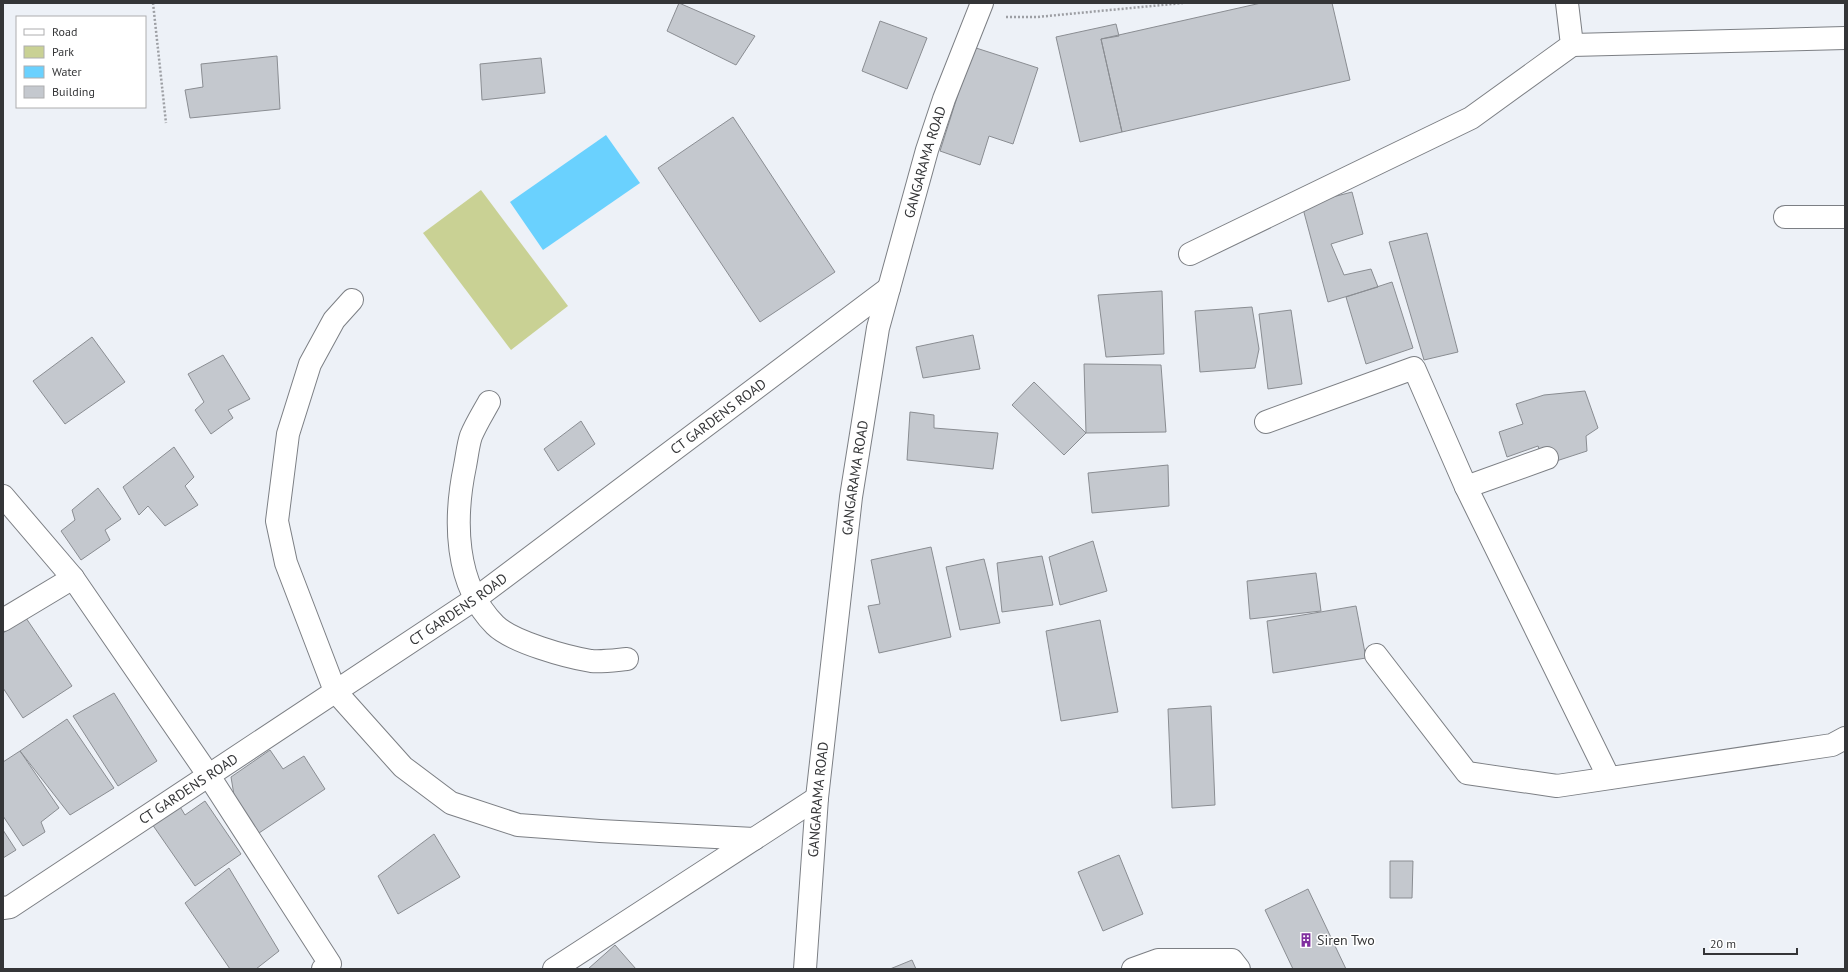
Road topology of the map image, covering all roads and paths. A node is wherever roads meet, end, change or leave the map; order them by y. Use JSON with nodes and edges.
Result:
{"nodes":[{"id":1,"x":152,"y":3,"type":"edge"},
{"id":2,"x":1183,"y":3,"type":"edge"},
{"id":3,"x":1568,"y":3,"type":"edge"},
{"id":4,"x":979,"y":10,"type":"edge"},
{"id":5,"x":1845,"y":38,"type":"edge"},
{"id":6,"x":1572,"y":45,"type":"junction"},
{"id":7,"x":166,"y":123,"type":"dead end"},
{"id":8,"x":1845,"y":217,"type":"edge"},
{"id":9,"x":1785,"y":218,"type":"dead end"},
{"id":10,"x":1190,"y":254,"type":"dead end"},
{"id":11,"x":889,"y":288,"type":"junction"},
{"id":12,"x":352,"y":300,"type":"dead end"},
{"id":13,"x":490,"y":402,"type":"dead end"},
{"id":14,"x":1266,"y":422,"type":"dead end"},
{"id":15,"x":1547,"y":458,"type":"dead end"},
{"id":16,"x":1466,"y":487,"type":"junction"},
{"id":17,"x":3,"y":496,"type":"edge"},
{"id":18,"x":73,"y":578,"type":"junction"},
{"id":19,"x":474,"y":599,"type":"junction"},
{"id":20,"x":3,"y":620,"type":"edge"},
{"id":21,"x":1376,"y":655,"type":"dead end"},
{"id":22,"x":627,"y":659,"type":"dead end"},
{"id":23,"x":335,"y":691,"type":"junction"},
{"id":24,"x":1845,"y":738,"type":"edge"},
{"id":25,"x":209,"y":776,"type":"junction"},
{"id":26,"x":1609,"y":778,"type":"junction"},
{"id":27,"x":817,"y":798,"type":"junction"},
{"id":28,"x":754,"y":839,"type":"junction"},
{"id":29,"x":6,"y":913,"type":"edge"},
{"id":30,"x":323,"y":969,"type":"edge"},
{"id":31,"x":554,"y":969,"type":"edge"},
{"id":32,"x":805,"y":969,"type":"edge"},
{"id":33,"x":1132,"y":969,"type":"edge"},
{"id":34,"x":1239,"y":969,"type":"edge"}],
"edges":[{"from":1,"to":7,"type":"path"},
{"from":2,"to":4,"type":"path"},
{"from":3,"to":6,"type":"street"},
{"from":4,"to":11,"type":"street","name":"GANGARAMA ROAD"},
{"from":5,"to":6,"type":"street"},
{"from":6,"to":10,"type":"street"},
{"from":8,"to":9,"type":"street"},
{"from":11,"to":19,"type":"street","name":"CT GARDENS ROAD"},
{"from":11,"to":27,"type":"street","name":"GANGARAMA ROAD"},
{"from":12,"to":23,"type":"street"},
{"from":13,"to":19,"type":"street"},
{"from":14,"to":16,"type":"street"},
{"from":15,"to":16,"type":"street"},
{"from":16,"to":26,"type":"street"},
{"from":17,"to":18,"type":"street"},
{"from":18,"to":20,"type":"street"},
{"from":18,"to":25,"type":"street"},
{"from":19,"to":22,"type":"street"},
{"from":19,"to":23,"type":"street","name":"CT GARDENS ROAD"},
{"from":21,"to":26,"type":"street"},
{"from":23,"to":25,"type":"street","name":"CT GARDENS ROAD"},
{"from":23,"to":28,"type":"street"},
{"from":24,"to":26,"type":"street"},
{"from":25,"to":29,"type":"street","name":"CT GARDENS ROAD"},
{"from":25,"to":30,"type":"street"},
{"from":27,"to":28,"type":"street"},
{"from":27,"to":32,"type":"street","name":"GANGARAMA ROAD"},
{"from":28,"to":31,"type":"street"},
{"from":33,"to":34,"type":"street"}]}
